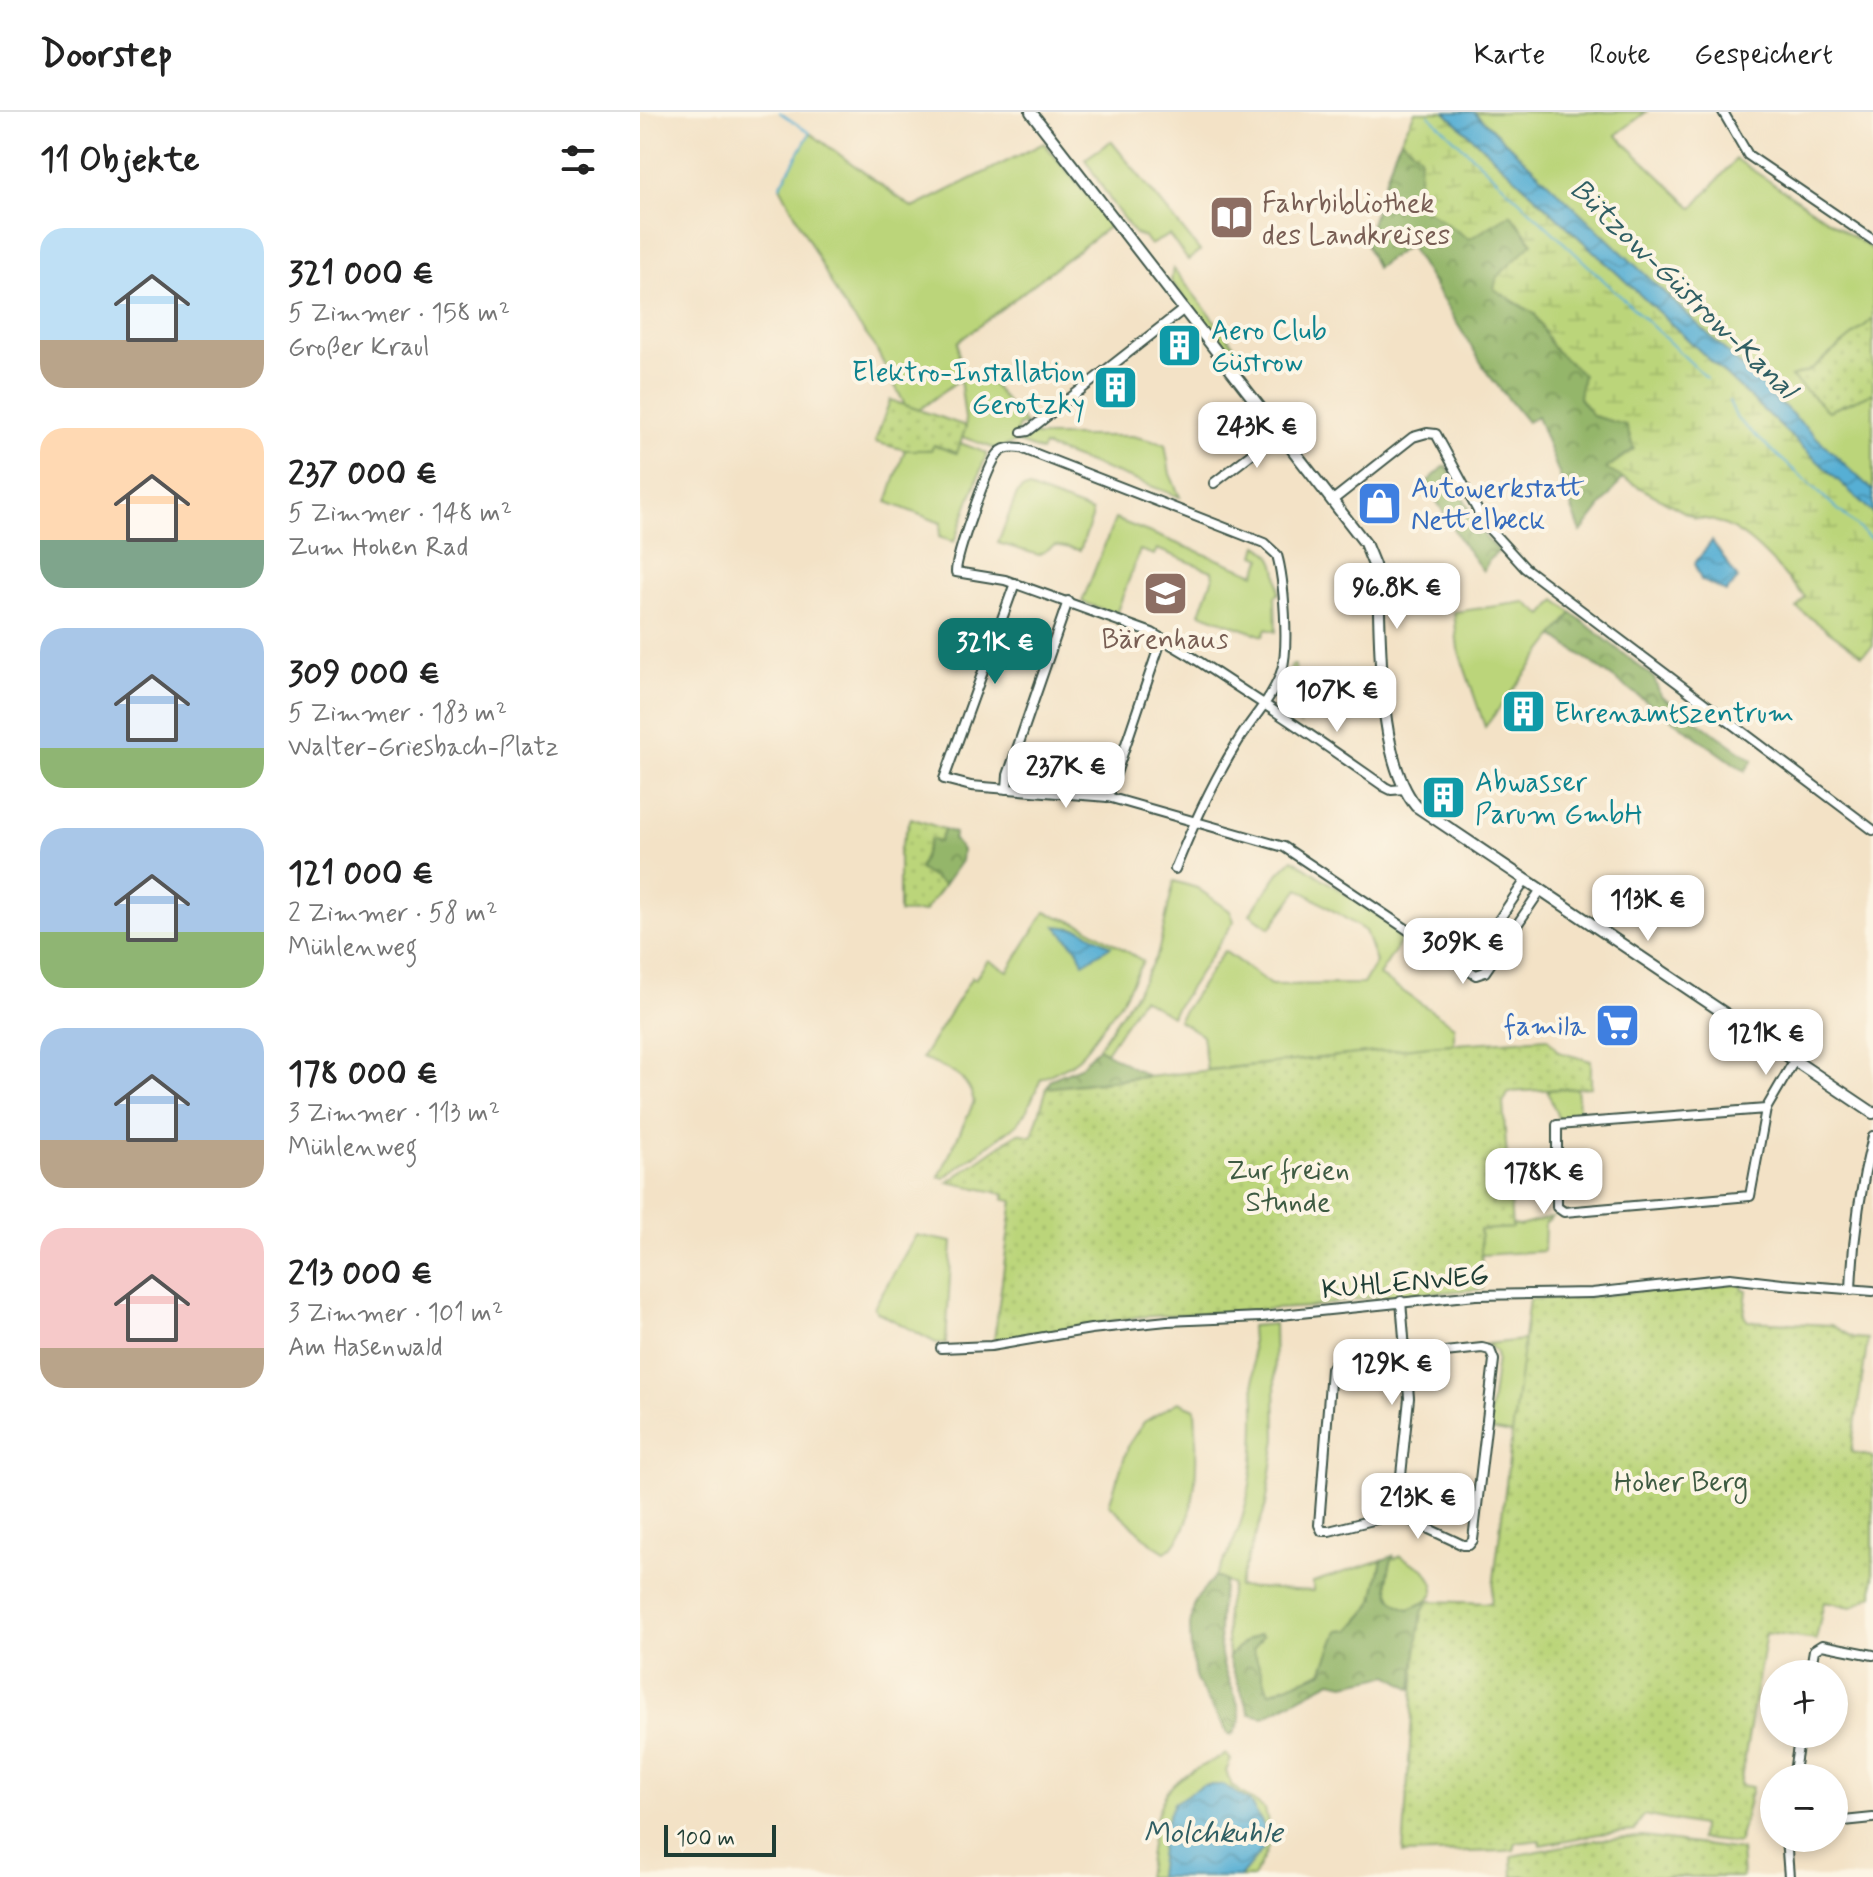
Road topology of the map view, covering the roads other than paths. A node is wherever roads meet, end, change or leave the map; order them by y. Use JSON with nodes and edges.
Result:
{"nodes":[{"id":1,"x":1031,"y":112,"type":"edge"},
{"id":2,"x":1723,"y":112,"type":"edge"},
{"id":3,"x":1873,"y":240,"type":"edge"},
{"id":4,"x":1184,"y":309,"type":"junction"},
{"id":5,"x":1022,"y":432,"type":"dead end"},
{"id":6,"x":1280,"y":432,"type":"junction"},
{"id":7,"x":1214,"y":483,"type":"dead end"},
{"id":8,"x":1333,"y":500,"type":"junction"},
{"id":9,"x":1015,"y":583,"type":"junction"},
{"id":10,"x":1068,"y":601,"type":"junction"},
{"id":11,"x":1162,"y":638,"type":"junction"},
{"id":12,"x":1263,"y":704,"type":"junction"},
{"id":13,"x":1007,"y":789,"type":"junction"},
{"id":14,"x":1405,"y":789,"type":"junction"},
{"id":15,"x":1108,"y":797,"type":"junction"},
{"id":16,"x":1195,"y":820,"type":"junction"},
{"id":17,"x":1873,"y":830,"type":"edge"},
{"id":18,"x":1175,"y":869,"type":"dead end"},
{"id":19,"x":1525,"y":881,"type":"junction"},
{"id":20,"x":1540,"y":891,"type":"junction"},
{"id":21,"x":1466,"y":969,"type":"junction"},
{"id":22,"x":1794,"y":1061,"type":"junction"},
{"id":23,"x":1766,"y":1109,"type":"junction"},
{"id":24,"x":1873,"y":1113,"type":"edge"},
{"id":25,"x":1873,"y":1136,"type":"edge"},
{"id":26,"x":1851,"y":1290,"type":"junction"},
{"id":27,"x":1873,"y":1291,"type":"edge"},
{"id":28,"x":1401,"y":1301,"type":"junction"},
{"id":29,"x":941,"y":1348,"type":"dead end"},
{"id":30,"x":1406,"y":1356,"type":"junction"},
{"id":31,"x":1397,"y":1514,"type":"junction"},
{"id":32,"x":1873,"y":1655,"type":"edge"},
{"id":33,"x":1812,"y":1660,"type":"edge"},
{"id":34,"x":1873,"y":1818,"type":"edge"},
{"id":35,"x":1848,"y":1821,"type":"edge"},
{"id":36,"x":1787,"y":1852,"type":"edge"},
{"id":37,"x":1789,"y":1877,"type":"edge"}],
"edges":[{"from":1,"to":4,"type":"street"},
{"from":2,"to":3,"type":"street"},
{"from":4,"to":5,"type":"street"},
{"from":4,"to":6,"type":"street"},
{"from":6,"to":7,"type":"street"},
{"from":6,"to":8,"type":"street"},
{"from":8,"to":14,"type":"street"},
{"from":8,"to":17,"type":"street"},
{"from":9,"to":10,"type":"street"},
{"from":9,"to":12,"type":"street"},
{"from":9,"to":13,"type":"street"},
{"from":10,"to":11,"type":"street"},
{"from":10,"to":13,"type":"street"},
{"from":11,"to":12,"type":"street"},
{"from":11,"to":15,"type":"street"},
{"from":12,"to":14,"type":"street"},
{"from":12,"to":16,"type":"street"},
{"from":13,"to":15,"type":"street"},
{"from":14,"to":19,"type":"street"},
{"from":15,"to":16,"type":"street"},
{"from":16,"to":18,"type":"street"},
{"from":16,"to":21,"type":"street"},
{"from":19,"to":20,"type":"street"},
{"from":19,"to":21,"type":"street"},
{"from":20,"to":21,"type":"street"},
{"from":20,"to":22,"type":"street"},
{"from":22,"to":23,"type":"street"},
{"from":22,"to":24,"type":"street"},
{"from":23,"to":23,"type":"street"},
{"from":25,"to":26,"type":"street"},
{"from":26,"to":27,"type":"street","name":"KUHLENWEG"},
{"from":26,"to":28,"type":"street","name":"KUHLENWEG"},
{"from":28,"to":29,"type":"street","name":"KUHLENWEG"},
{"from":28,"to":30,"type":"street"},
{"from":30,"to":31,"type":"street"},
{"from":30,"to":31,"type":"street"},
{"from":30,"to":31,"type":"street"},
{"from":32,"to":33,"type":"street"},
{"from":34,"to":35,"type":"street"},
{"from":36,"to":37,"type":"street"}]}
